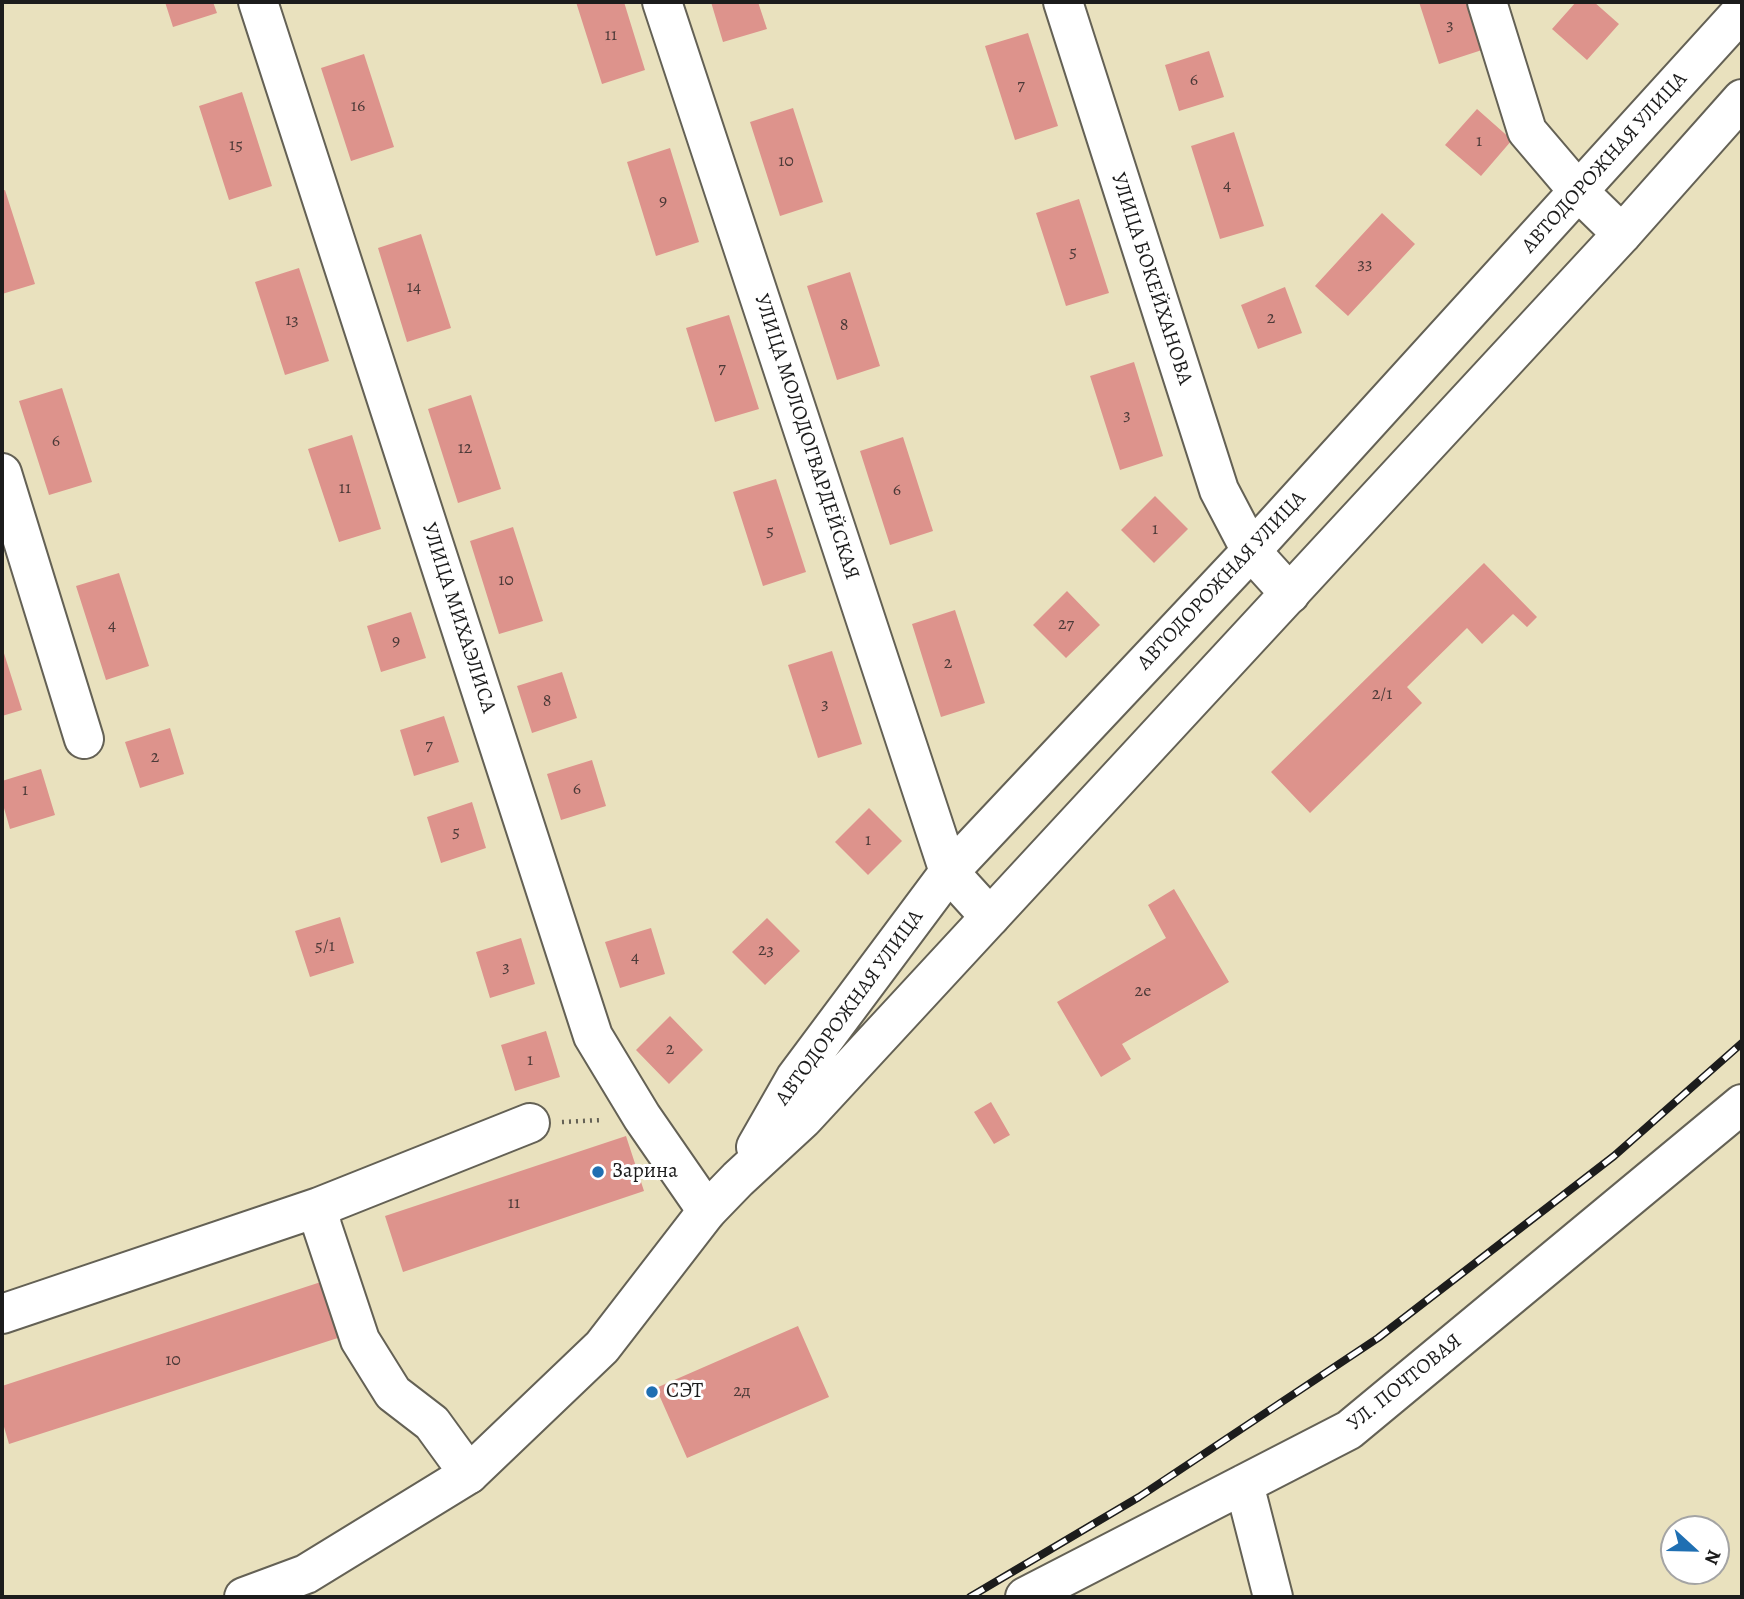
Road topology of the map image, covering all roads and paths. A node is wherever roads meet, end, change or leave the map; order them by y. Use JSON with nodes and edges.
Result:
{"nodes":[{"id":1,"x":258,"y":2,"type":"edge"},
{"id":2,"x":662,"y":2,"type":"edge"},
{"id":3,"x":1063,"y":2,"type":"edge"},
{"id":4,"x":1487,"y":2,"type":"edge"},
{"id":5,"x":1742,"y":11,"type":"edge"},
{"id":6,"x":1742,"y":99,"type":"edge"},
{"id":7,"x":1579,"y":192,"type":"junction"},
{"id":8,"x":1622,"y":234,"type":"junction"},
{"id":9,"x":2,"y":473,"type":"edge"},
{"id":10,"x":1251,"y":551,"type":"junction"},
{"id":11,"x":1290,"y":594,"type":"junction"},
{"id":12,"x":84,"y":740,"type":"dead end"},
{"id":13,"x":949,"y":872,"type":"junction"},
{"id":14,"x":990,"y":917,"type":"junction"},
{"id":15,"x":1742,"y":1104,"type":"edge"},
{"id":16,"x":642,"y":1117,"type":"junction"},
{"id":17,"x":530,"y":1124,"type":"joint"},
{"id":18,"x":738,"y":1179,"type":"junction"},
{"id":19,"x":319,"y":1207,"type":"junction"},
{"id":20,"x":707,"y":1211,"type":"junction"},
{"id":21,"x":2,"y":1314,"type":"edge"},
{"id":22,"x":469,"y":1474,"type":"junction"},
{"id":23,"x":1244,"y":1484,"type":"junction"},
{"id":24,"x":244,"y":1597,"type":"edge"},
{"id":25,"x":1025,"y":1597,"type":"edge"},
{"id":26,"x":1273,"y":1597,"type":"edge"}],
"edges":[{"from":1,"to":16,"type":"street","name":"УЛИЦА МИХАЭЛИСА"},
{"from":2,"to":13,"type":"street","name":"УЛИЦА МОЛОДОГВАРДЕЙСКАЯ"},
{"from":3,"to":10,"type":"street","name":"УЛИЦА БОКЕЙХАНОВА"},
{"from":4,"to":7,"type":"street"},
{"from":5,"to":7,"type":"street","name":"АВТОДОРОЖНАЯ УЛИЦА"},
{"from":6,"to":8,"type":"street","name":"АВТОДОРОЖНАЯ УЛИЦА"},
{"from":7,"to":8,"type":"street"},
{"from":7,"to":10,"type":"street","name":"АВТОДОРОЖНАЯ УЛИЦА"},
{"from":8,"to":11,"type":"street","name":"АВТОДОРОЖНАЯ УЛИЦА"},
{"from":9,"to":12,"type":"street"},
{"from":10,"to":11,"type":"street","name":"УЛИЦА БОКЕЙХАНОВА"},
{"from":10,"to":13,"type":"street","name":"АВТОДОРОЖНАЯ УЛИЦА"},
{"from":11,"to":14,"type":"street","name":"АВТОДОРОЖНАЯ УЛИЦА"},
{"from":13,"to":14,"type":"street"},
{"from":13,"to":18,"type":"street","name":"АВТОДОРОЖНАЯ УЛИЦА"},
{"from":14,"to":18,"type":"street","name":"АВТОДОРОЖНАЯ УЛИЦА"},
{"from":15,"to":23,"type":"street","name":"УЛ. ПОЧТОВАЯ"},
{"from":16,"to":17,"type":"path"},
{"from":16,"to":20,"type":"street","name":"УЛИЦА МИХАЭЛИСА"},
{"from":17,"to":19,"type":"street"},
{"from":18,"to":20,"type":"street","name":"АВТОДОРОЖНАЯ УЛИЦА"},
{"from":19,"to":21,"type":"street"},
{"from":19,"to":22,"type":"street"},
{"from":20,"to":22,"type":"street","name":"АВТОДОРОЖНАЯ УЛИЦА"},
{"from":22,"to":24,"type":"street","name":"АВТОДОРОЖНАЯ УЛИЦА"},
{"from":23,"to":25,"type":"street","name":"УЛ. ПОЧТОВАЯ"},
{"from":23,"to":26,"type":"street"}]}
